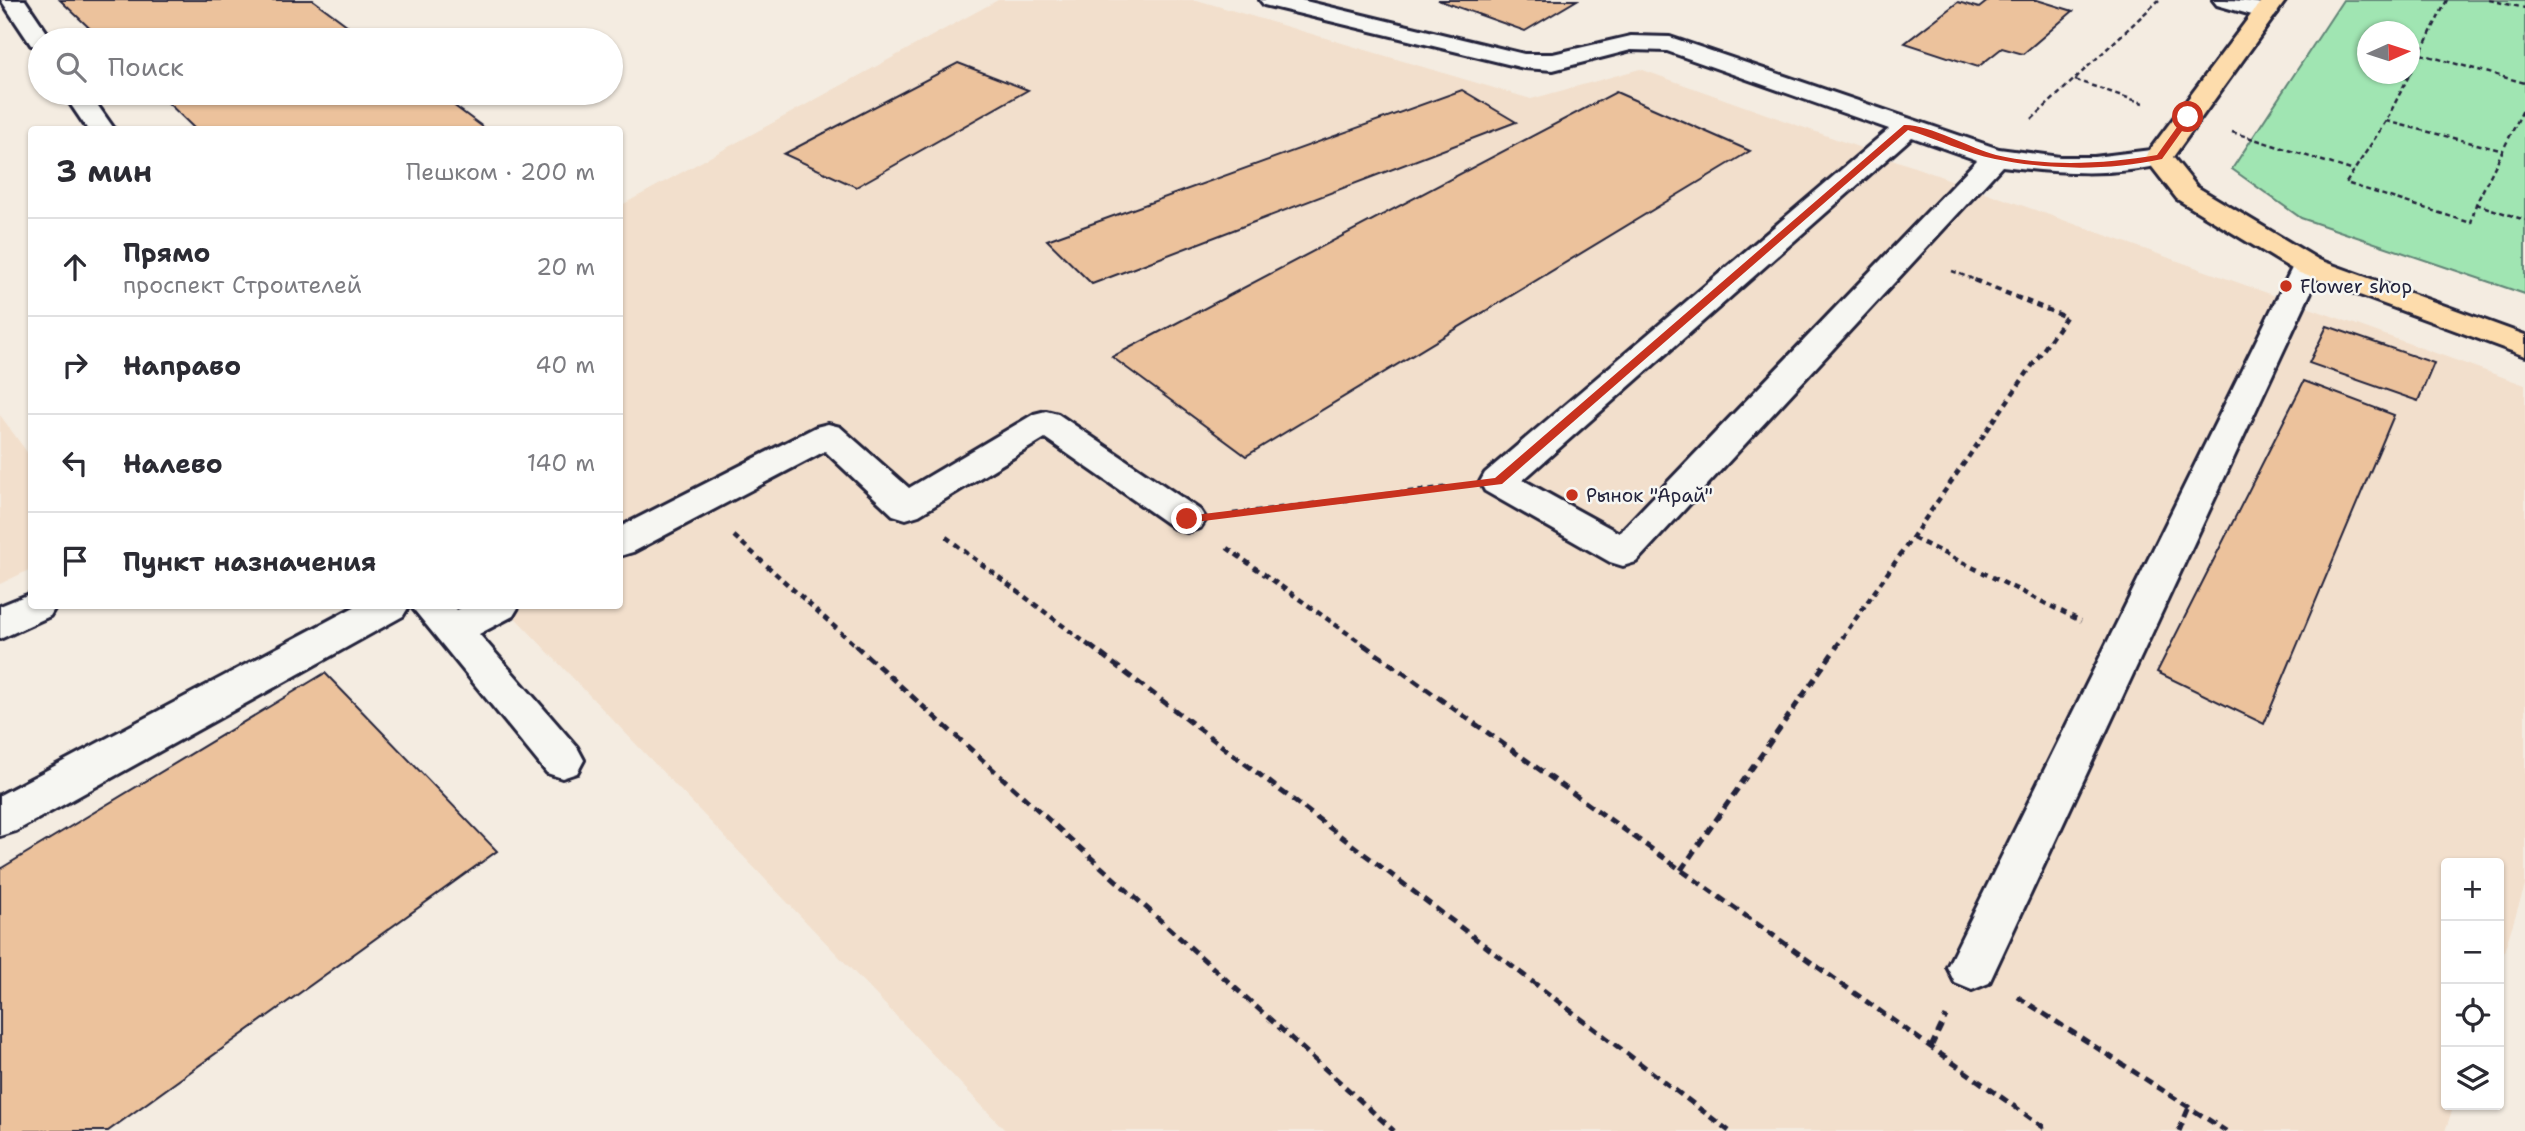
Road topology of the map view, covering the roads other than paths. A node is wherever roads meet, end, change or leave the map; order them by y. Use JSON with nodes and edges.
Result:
{"nodes":[{"id":1,"x":12,"y":0,"type":"edge"},
{"id":2,"x":1272,"y":0,"type":"edge"},
{"id":3,"x":2225,"y":0,"type":"edge"},
{"id":4,"x":2270,"y":6,"type":"edge"},
{"id":5,"x":32,"y":28,"type":"edge"},
{"id":6,"x":84,"y":105,"type":"edge"},
{"id":7,"x":99,"y":126,"type":"edge"},
{"id":8,"x":1906,"y":127,"type":"junction"},
{"id":9,"x":1995,"y":157,"type":"junction"},
{"id":10,"x":2159,"y":157,"type":"junction"},
{"id":11,"x":2308,"y":266,"type":"junction"},
{"id":12,"x":2414,"y":305,"type":"junction"},
{"id":13,"x":2525,"y":326,"type":"edge"},
{"id":14,"x":2525,"y":346,"type":"edge"},
{"id":15,"x":1187,"y":519,"type":"road end"},
{"id":16,"x":623,"y":541,"type":"edge"},
{"id":17,"x":30,"y":609,"type":"edge"},
{"id":18,"x":383,"y":609,"type":"edge"},
{"id":19,"x":483,"y":609,"type":"edge"},
{"id":20,"x":442,"y":617,"type":"edge"},
{"id":21,"x":0,"y":624,"type":"edge"},
{"id":22,"x":562,"y":760,"type":"dead end"},
{"id":23,"x":0,"y":817,"type":"edge"},
{"id":24,"x":1972,"y":967,"type":"road end"}],
"edges":[{"from":1,"to":5,"type":"street"},
{"from":2,"to":8,"type":"street"},
{"from":3,"to":4,"type":"street"},
{"from":4,"to":10,"type":"main road"},
{"from":6,"to":7,"type":"street"},
{"from":8,"to":9,"type":"street"},
{"from":8,"to":9,"type":"street"},
{"from":9,"to":10,"type":"street"},
{"from":10,"to":11,"type":"main road"},
{"from":11,"to":12,"type":"main road"},
{"from":11,"to":24,"type":"street"},
{"from":12,"to":13,"type":"main road"},
{"from":12,"to":14,"type":"main road"},
{"from":15,"to":16,"type":"street"},
{"from":17,"to":21,"type":"street"},
{"from":18,"to":23,"type":"street"},
{"from":19,"to":20,"type":"street"},
{"from":20,"to":22,"type":"street"}]}
